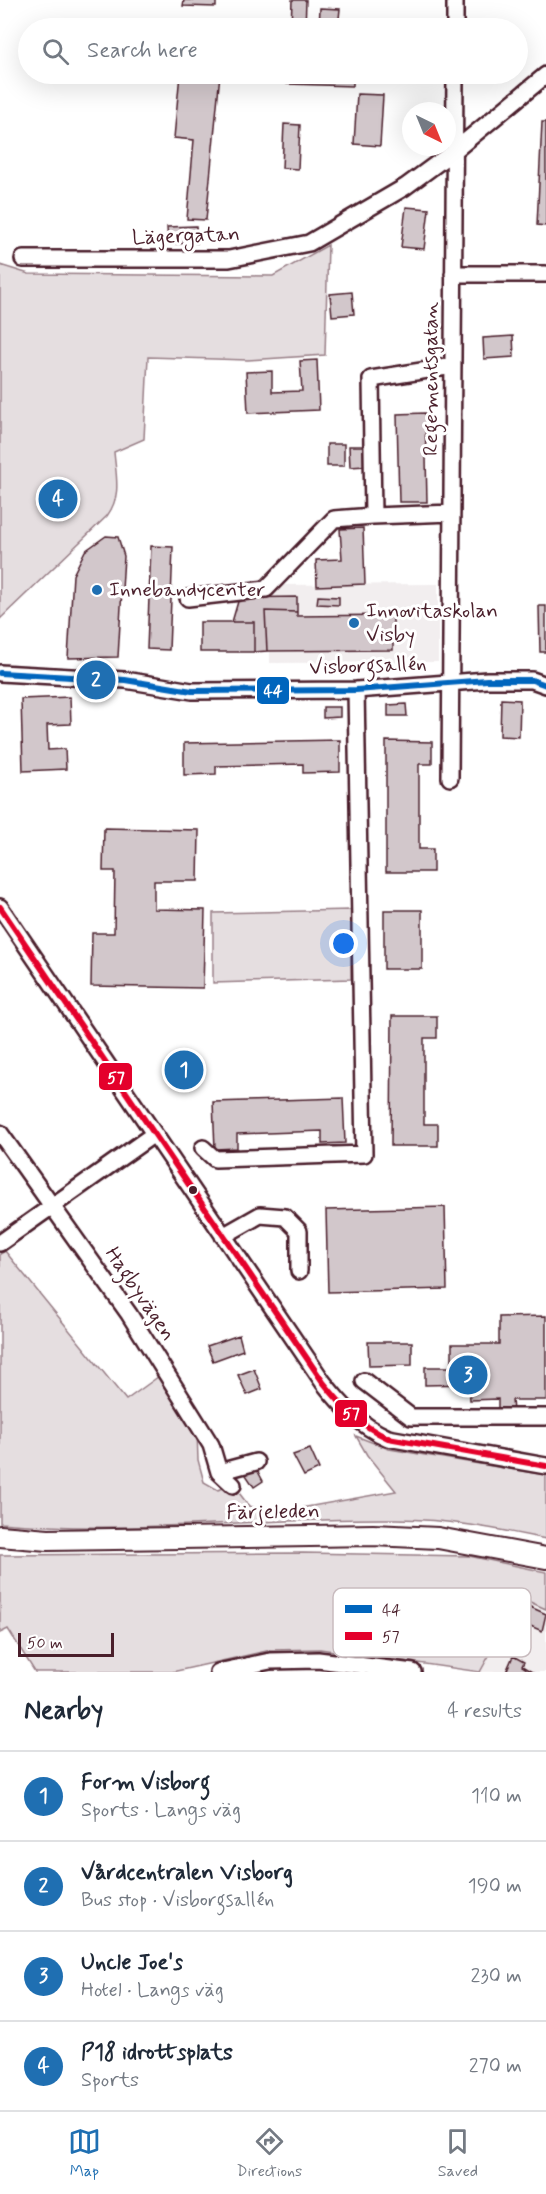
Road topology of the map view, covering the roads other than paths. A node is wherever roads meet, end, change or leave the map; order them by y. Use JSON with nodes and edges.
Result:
{"nodes":[{"id":1,"x":455,"y":0,"type":"edge"},
{"id":2,"x":455,"y":18,"type":"edge"},
{"id":3,"x":546,"y":75,"type":"edge"},
{"id":4,"x":454,"y":84,"type":"edge"},
{"id":5,"x":454,"y":102,"type":"edge"},
{"id":6,"x":456,"y":149,"type":"edge"},
{"id":7,"x":447,"y":156,"type":"edge"},
{"id":8,"x":454,"y":156,"type":"edge"},
{"id":9,"x":23,"y":259,"type":"dead end"},
{"id":10,"x":453,"y":274,"type":"junction"},
{"id":11,"x":546,"y":274,"type":"edge"},
{"id":12,"x":453,"y":366,"type":"junction"},
{"id":13,"x":452,"y":513,"type":"junction"},
{"id":14,"x":373,"y":516,"type":"junction"},
{"id":15,"x":188,"y":598,"type":"dead end"},
{"id":16,"x":0,"y":673,"type":"edge"},
{"id":17,"x":451,"y":684,"type":"junction"},
{"id":18,"x":546,"y":685,"type":"edge"},
{"id":19,"x":356,"y":690,"type":"junction"},
{"id":20,"x":450,"y":778,"type":"dead end"},
{"id":21,"x":0,"y":907,"type":"edge"},
{"id":22,"x":0,"y":1133,"type":"edge"},
{"id":23,"x":153,"y":1134,"type":"junction"},
{"id":24,"x":203,"y":1148,"type":"dead end"},
{"id":25,"x":52,"y":1206,"type":"junction"},
{"id":26,"x":223,"y":1236,"type":"junction"},
{"id":27,"x":0,"y":1243,"type":"edge"},
{"id":28,"x":299,"y":1271,"type":"dead end"},
{"id":29,"x":364,"y":1381,"type":"dead end"},
{"id":30,"x":546,"y":1417,"type":"edge"},
{"id":31,"x":256,"y":1462,"type":"dead end"},
{"id":32,"x":546,"y":1466,"type":"edge"},
{"id":33,"x":219,"y":1472,"type":"junction"},
{"id":34,"x":233,"y":1485,"type":"dead end"},
{"id":35,"x":0,"y":1536,"type":"edge"},
{"id":36,"x":546,"y":1558,"type":"edge"},
{"id":37,"x":218,"y":1672,"type":"edge"},
{"id":38,"x":413,"y":1672,"type":"edge"}],
"edges":[{"from":1,"to":2,"type":"street"},
{"from":3,"to":6,"type":"street","name":"Lägergatan"},
{"from":4,"to":5,"type":"street","name":"Regementsgatan"},
{"from":7,"to":9,"type":"street","name":"Lägergatan"},
{"from":8,"to":10,"type":"street","name":"Regementsgatan"},
{"from":10,"to":11,"type":"street"},
{"from":10,"to":12,"type":"street","name":"Regementsgatan"},
{"from":12,"to":13,"type":"street","name":"Regementsgatan"},
{"from":12,"to":14,"type":"street"},
{"from":13,"to":14,"type":"street"},
{"from":13,"to":17,"type":"street","name":"Regementsgatan"},
{"from":14,"to":15,"type":"street"},
{"from":16,"to":19,"type":"street","name":"Visborgsallén"},
{"from":17,"to":18,"type":"street","name":"Visborgsallén"},
{"from":17,"to":19,"type":"street","name":"Visborgsallén"},
{"from":17,"to":20,"type":"street","name":"Visborgsallén"},
{"from":19,"to":24,"type":"street"},
{"from":21,"to":23,"type":"street"},
{"from":22,"to":25,"type":"street","name":"Hagbyvägen"},
{"from":23,"to":25,"type":"street"},
{"from":23,"to":26,"type":"street"},
{"from":25,"to":27,"type":"street"},
{"from":25,"to":33,"type":"street","name":"Hagbyvägen"},
{"from":26,"to":28,"type":"street"},
{"from":26,"to":32,"type":"street"},
{"from":29,"to":30,"type":"street"},
{"from":31,"to":33,"type":"street"},
{"from":33,"to":34,"type":"street"},
{"from":35,"to":36,"type":"main road","name":"Färjeleden"},
{"from":37,"to":38,"type":"street"}]}
